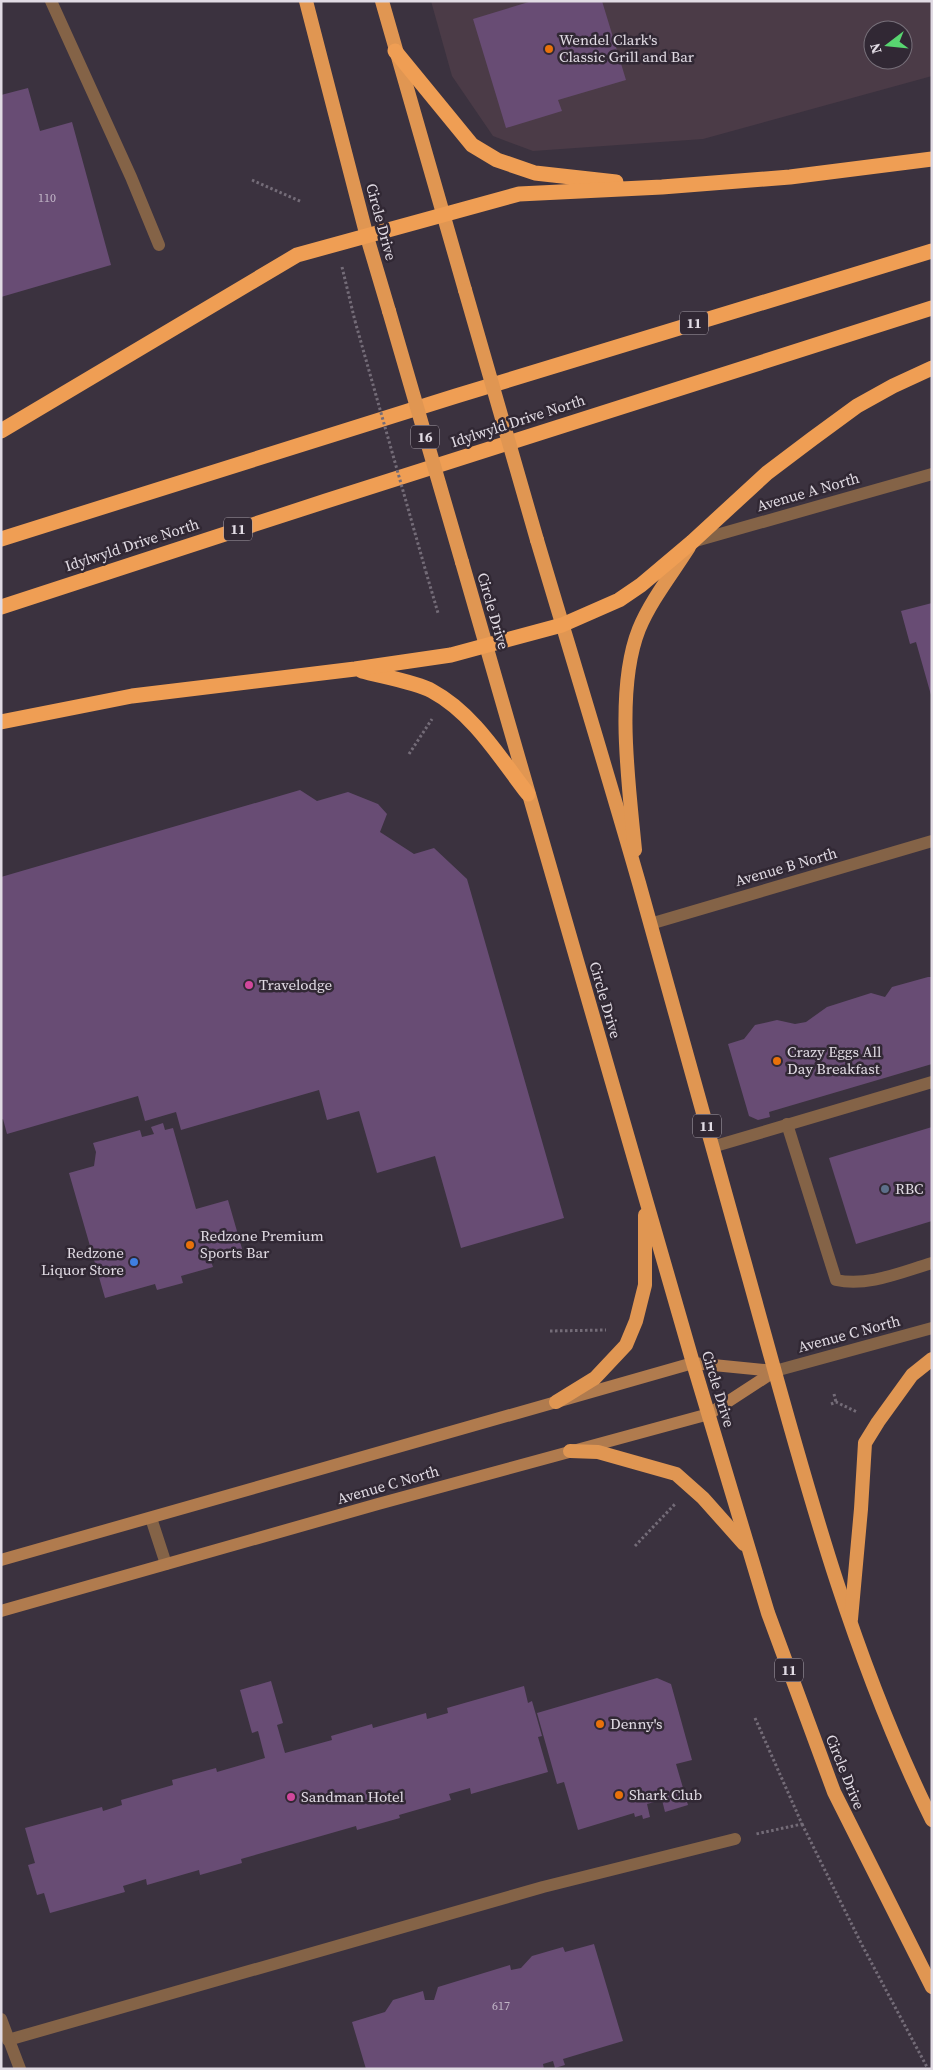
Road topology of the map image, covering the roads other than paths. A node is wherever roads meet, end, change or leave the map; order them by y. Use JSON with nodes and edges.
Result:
{"nodes":[{"id":1,"x":51,"y":1,"type":"edge"},
{"id":2,"x":306,"y":1,"type":"edge"},
{"id":3,"x":382,"y":1,"type":"edge"},
{"id":4,"x":395,"y":51,"type":"junction"},
{"id":5,"x":932,"y":159,"type":"edge"},
{"id":6,"x":662,"y":187,"type":"junction"},
{"id":7,"x":443,"y":214,"type":"junction"},
{"id":8,"x":367,"y":237,"type":"junction"},
{"id":9,"x":159,"y":245,"type":"dead end"},
{"id":10,"x":932,"y":251,"type":"edge"},
{"id":11,"x":932,"y":308,"type":"edge"},
{"id":12,"x":932,"y":368,"type":"edge"},
{"id":13,"x":1,"y":431,"type":"edge"},
{"id":14,"x":932,"y":474,"type":"edge"},
{"id":15,"x":1,"y":539,"type":"edge"},
{"id":16,"x":692,"y":542,"type":"junction"},
{"id":17,"x":1,"y":607,"type":"edge"},
{"id":18,"x":562,"y":625,"type":"junction"},
{"id":19,"x":486,"y":645,"type":"junction"},
{"id":20,"x":355,"y":669,"type":"junction"},
{"id":21,"x":1,"y":722,"type":"edge"},
{"id":22,"x":528,"y":794,"type":"junction"},
{"id":23,"x":932,"y":841,"type":"edge"},
{"id":24,"x":638,"y":881,"type":"junction"},
{"id":25,"x":650,"y":924,"type":"junction"},
{"id":26,"x":932,"y":1082,"type":"edge"},
{"id":27,"x":787,"y":1124,"type":"junction"},
{"id":28,"x":712,"y":1146,"type":"junction"},
{"id":29,"x":644,"y":1190,"type":"junction"},
{"id":30,"x":932,"y":1263,"type":"edge"},
{"id":31,"x":932,"y":1328,"type":"edge"},
{"id":32,"x":932,"y":1359,"type":"edge"},
{"id":33,"x":693,"y":1363,"type":"junction"},
{"id":34,"x":775,"y":1371,"type":"junction"},
{"id":35,"x":556,"y":1402,"type":"junction"},
{"id":36,"x":709,"y":1414,"type":"junction"},
{"id":37,"x":570,"y":1451,"type":"junction"},
{"id":38,"x":151,"y":1518,"type":"junction"},
{"id":39,"x":747,"y":1547,"type":"junction"},
{"id":40,"x":1,"y":1560,"type":"edge"},
{"id":41,"x":166,"y":1564,"type":"junction"},
{"id":42,"x":1,"y":1611,"type":"edge"},
{"id":43,"x":850,"y":1625,"type":"junction"},
{"id":44,"x":932,"y":1820,"type":"edge"},
{"id":45,"x":735,"y":1839,"type":"road end"},
{"id":46,"x":932,"y":1987,"type":"edge"},
{"id":47,"x":1,"y":2019,"type":"edge"},
{"id":48,"x":8,"y":2040,"type":"junction"},
{"id":49,"x":20,"y":2069,"type":"edge"}],
"edges":[{"from":1,"to":9,"type":"street"},
{"from":2,"to":8,"type":"highway","name":"Circle Drive","number":"16"},
{"from":3,"to":4,"type":"highway"},
{"from":4,"to":6,"type":"highway"},
{"from":4,"to":7,"type":"highway"},
{"from":5,"to":6,"type":"highway"},
{"from":6,"to":7,"type":"highway"},
{"from":7,"to":8,"type":"highway"},
{"from":7,"to":18,"type":"highway","bridge":true},
{"from":8,"to":13,"type":"highway"},
{"from":8,"to":19,"type":"highway","name":"Circle Drive","number":"16","bridge":true},
{"from":10,"to":15,"type":"highway","number":"11"},
{"from":11,"to":17,"type":"highway","name":"Idylwyld Drive North","number":"11"},
{"from":12,"to":16,"type":"highway"},
{"from":14,"to":16,"type":"street","name":"Avenue A North"},
{"from":16,"to":18,"type":"highway"},
{"from":16,"to":24,"type":"highway"},
{"from":18,"to":19,"type":"highway"},
{"from":18,"to":24,"type":"highway","number":"11"},
{"from":19,"to":20,"type":"highway"},
{"from":19,"to":22,"type":"highway","name":"Circle Drive","number":"11"},
{"from":20,"to":21,"type":"highway"},
{"from":20,"to":22,"type":"highway"},
{"from":22,"to":29,"type":"highway","name":"Circle Drive","number":"11"},
{"from":23,"to":25,"type":"street","name":"Avenue B North"},
{"from":24,"to":25,"type":"highway","number":"11"},
{"from":25,"to":28,"type":"highway","number":"11"},
{"from":26,"to":27,"type":"street"},
{"from":27,"to":28,"type":"street"},
{"from":27,"to":30,"type":"street"},
{"from":28,"to":34,"type":"highway","number":"11"},
{"from":29,"to":33,"type":"highway","name":"Circle Drive","number":"11"},
{"from":29,"to":35,"type":"highway"},
{"from":31,"to":34,"type":"street","name":"Avenue C North"},
{"from":32,"to":43,"type":"highway"},
{"from":33,"to":34,"type":"main road","name":"Avenue C North"},
{"from":33,"to":35,"type":"main road","name":"Avenue C North"},
{"from":33,"to":36,"type":"highway","name":"Circle Drive","number":"11"},
{"from":34,"to":36,"type":"main road","name":"Avenue C North"},
{"from":34,"to":43,"type":"highway","number":"11"},
{"from":35,"to":38,"type":"main road","name":"Avenue C North"},
{"from":36,"to":37,"type":"main road","name":"Avenue C North"},
{"from":36,"to":39,"type":"highway","name":"Circle Drive","number":"11"},
{"from":37,"to":39,"type":"highway"},
{"from":37,"to":41,"type":"main road","name":"Avenue C North"},
{"from":38,"to":40,"type":"main road","name":"Avenue C North"},
{"from":38,"to":41,"type":"street"},
{"from":39,"to":46,"type":"highway","name":"Circle Drive","number":"11"},
{"from":41,"to":42,"type":"main road","name":"Avenue C North"},
{"from":43,"to":44,"type":"highway","number":"11"},
{"from":45,"to":48,"type":"street"},
{"from":47,"to":48,"type":"street"},
{"from":48,"to":49,"type":"street"}]}
